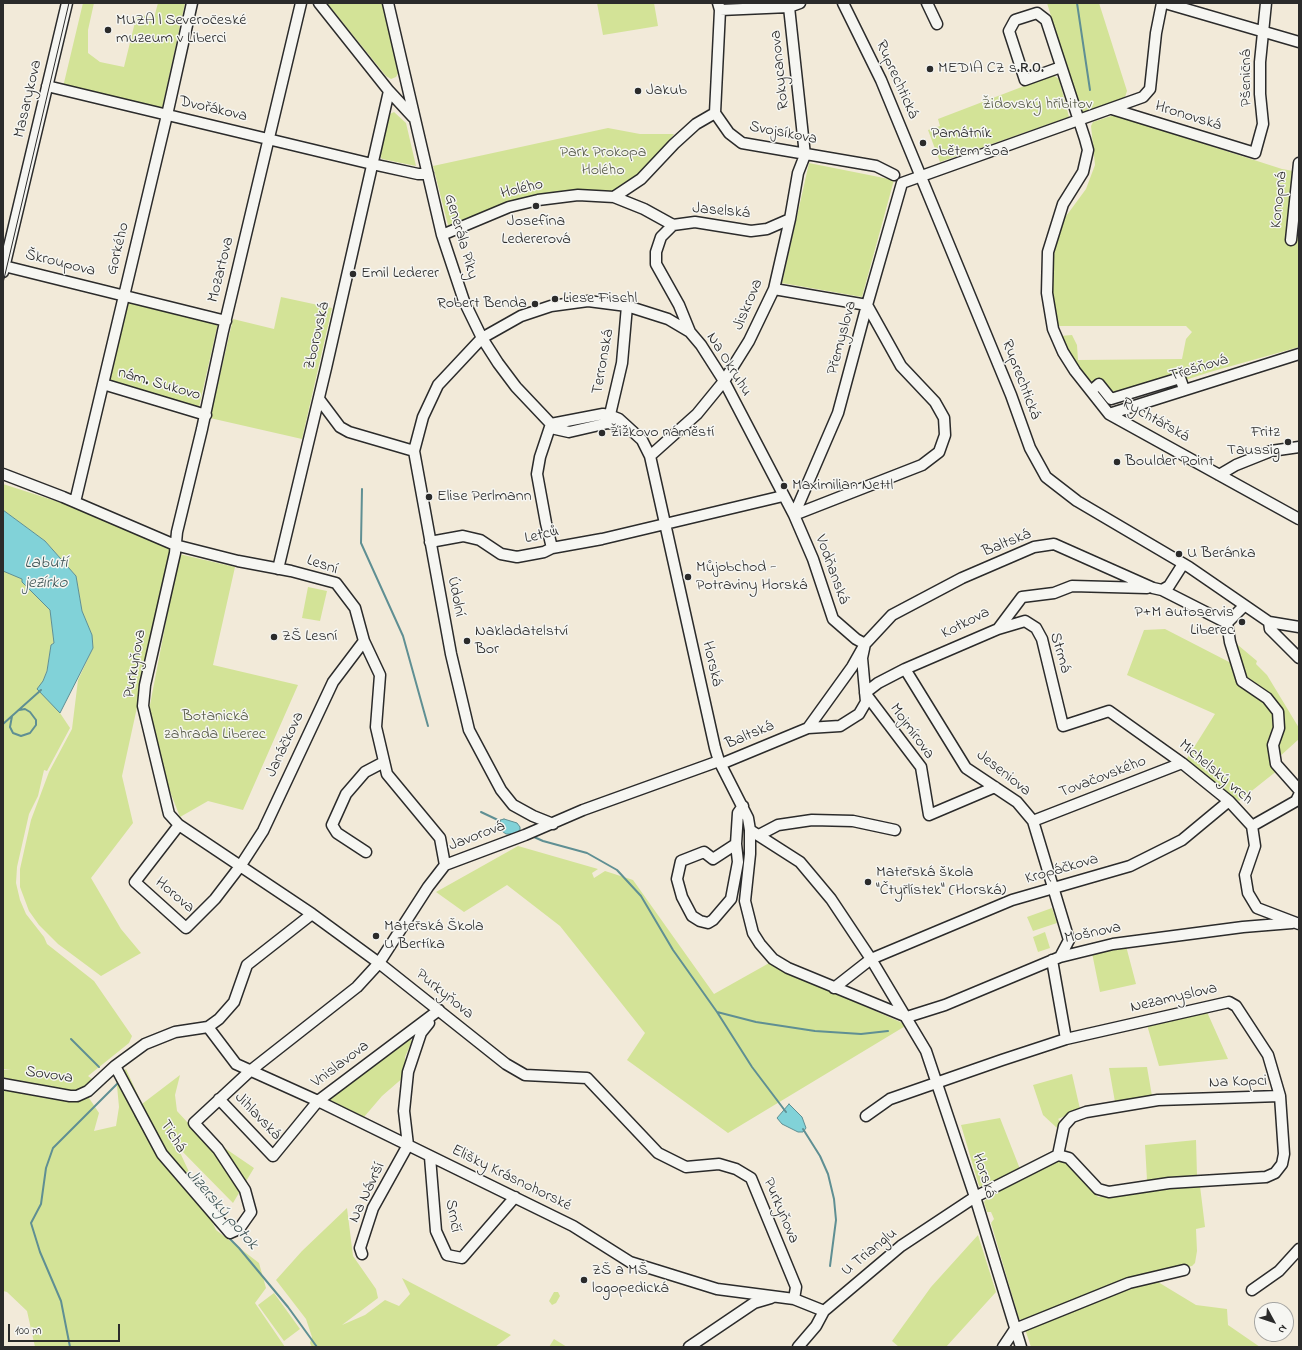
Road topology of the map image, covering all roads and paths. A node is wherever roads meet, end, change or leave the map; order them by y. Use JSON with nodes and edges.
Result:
{"nodes":[{"id":1,"x":68,"y":3,"type":"edge"},
{"id":2,"x":192,"y":3,"type":"edge"},
{"id":3,"x":301,"y":3,"type":"edge"},
{"id":4,"x":319,"y":3,"type":"edge"},
{"id":5,"x":388,"y":3,"type":"edge"},
{"id":6,"x":800,"y":3,"type":"edge"},
{"id":7,"x":843,"y":3,"type":"edge"},
{"id":8,"x":927,"y":3,"type":"edge"},
{"id":9,"x":1164,"y":3,"type":"edge"},
{"id":10,"x":1266,"y":3,"type":"edge"},
{"id":11,"x":719,"y":6,"type":"edge"},
{"id":12,"x":790,"y":7,"type":"junction"},
{"id":13,"x":937,"y":24,"type":"dead end"},
{"id":14,"x":1264,"y":32,"type":"junction"},
{"id":15,"x":1299,"y":42,"type":"edge"},
{"id":16,"x":1061,"y":67,"type":"junction"},
{"id":17,"x":47,"y":86,"type":"junction"},
{"id":18,"x":388,"y":91,"type":"junction"},
{"id":19,"x":1112,"y":109,"type":"junction"},
{"id":20,"x":715,"y":112,"type":"junction"},
{"id":21,"x":168,"y":115,"type":"junction"},
{"id":22,"x":413,"y":117,"type":"junction"},
{"id":23,"x":1078,"y":120,"type":"junction"},
{"id":24,"x":269,"y":139,"type":"junction"},
{"id":25,"x":1255,"y":153,"type":"joint"},
{"id":26,"x":805,"y":155,"type":"junction"},
{"id":27,"x":1299,"y":162,"type":"edge"},
{"id":28,"x":372,"y":164,"type":"junction"},
{"id":29,"x":428,"y":174,"type":"junction"},
{"id":30,"x":894,"y":176,"type":"dead end"},
{"id":31,"x":921,"y":176,"type":"junction"},
{"id":32,"x":614,"y":197,"type":"junction"},
{"id":33,"x":790,"y":219,"type":"junction"},
{"id":34,"x":673,"y":225,"type":"junction"},
{"id":35,"x":442,"y":235,"type":"junction"},
{"id":36,"x":1291,"y":240,"type":"dead end"},
{"id":37,"x":4,"y":269,"type":"edge"},
{"id":38,"x":774,"y":289,"type":"junction"},
{"id":39,"x":124,"y":295,"type":"junction"},
{"id":40,"x":867,"y":305,"type":"junction"},
{"id":41,"x":627,"y":306,"type":"junction"},
{"id":42,"x":226,"y":321,"type":"junction"},
{"id":43,"x":690,"y":332,"type":"junction"},
{"id":44,"x":482,"y":338,"type":"junction"},
{"id":45,"x":1299,"y":354,"type":"edge"},
{"id":46,"x":724,"y":381,"type":"junction"},
{"id":47,"x":103,"y":384,"type":"junction"},
{"id":48,"x":1184,"y":389,"type":"junction"},
{"id":49,"x":1091,"y":391,"type":"junction"},
{"id":50,"x":319,"y":399,"type":"junction"},
{"id":51,"x":1109,"y":414,"type":"junction"},
{"id":52,"x":206,"y":415,"type":"junction"},
{"id":53,"x":608,"y":419,"type":"junction"},
{"id":54,"x":551,"y":426,"type":"junction"},
{"id":55,"x":1299,"y":447,"type":"edge"},
{"id":56,"x":414,"y":450,"type":"junction"},
{"id":57,"x":650,"y":456,"type":"junction"},
{"id":58,"x":3,"y":474,"type":"edge"},
{"id":59,"x":1219,"y":475,"type":"junction"},
{"id":60,"x":783,"y":496,"type":"junction"},
{"id":61,"x":75,"y":502,"type":"junction"},
{"id":62,"x":794,"y":515,"type":"junction"},
{"id":63,"x":1299,"y":518,"type":"edge"},
{"id":64,"x":665,"y":524,"type":"junction"},
{"id":65,"x":430,"y":542,"type":"junction"},
{"id":66,"x":175,"y":545,"type":"junction"},
{"id":67,"x":552,"y":548,"type":"junction"},
{"id":68,"x":1183,"y":564,"type":"junction"},
{"id":69,"x":278,"y":569,"type":"junction"},
{"id":70,"x":1157,"y":589,"type":"junction"},
{"id":71,"x":1244,"y":606,"type":"junction"},
{"id":72,"x":1270,"y":622,"type":"junction"},
{"id":73,"x":1227,"y":623,"type":"junction"},
{"id":74,"x":998,"y":628,"type":"junction"},
{"id":75,"x":1299,"y":628,"type":"edge"},
{"id":76,"x":364,"y":641,"type":"junction"},
{"id":77,"x":865,"y":644,"type":"junction"},
{"id":78,"x":1299,"y":658,"type":"edge"},
{"id":79,"x":905,"y":669,"type":"junction"},
{"id":80,"x":865,"y":693,"type":"junction"},
{"id":81,"x":1063,"y":726,"type":"joint"},
{"id":82,"x":808,"y":728,"type":"junction"},
{"id":83,"x":384,"y":762,"type":"junction"},
{"id":84,"x":720,"y":763,"type":"junction"},
{"id":85,"x":1182,"y":763,"type":"junction"},
{"id":86,"x":995,"y":787,"type":"junction"},
{"id":87,"x":1299,"y":790,"type":"edge"},
{"id":88,"x":1299,"y":795,"type":"edge"},
{"id":89,"x":1229,"y":801,"type":"junction"},
{"id":90,"x":743,"y":806,"type":"junction"},
{"id":91,"x":1034,"y":821,"type":"junction"},
{"id":92,"x":553,"y":824,"type":"junction"},
{"id":93,"x":179,"y":825,"type":"junction"},
{"id":94,"x":1252,"y":826,"type":"junction"},
{"id":95,"x":895,"y":830,"type":"dead end"},
{"id":96,"x":754,"y":832,"type":"junction"},
{"id":97,"x":736,"y":844,"type":"junction"},
{"id":98,"x":366,"y":852,"type":"dead end"},
{"id":99,"x":241,"y":865,"type":"junction"},
{"id":100,"x":445,"y":865,"type":"junction"},
{"id":101,"x":1054,"y":888,"type":"junction"},
{"id":102,"x":1257,"y":908,"type":"junction"},
{"id":103,"x":312,"y":914,"type":"junction"},
{"id":104,"x":1297,"y":923,"type":"edge"},
{"id":105,"x":1255,"y":926,"type":"junction"},
{"id":106,"x":1056,"y":958,"type":"junction"},
{"id":107,"x":871,"y":959,"type":"junction"},
{"id":108,"x":379,"y":963,"type":"junction"},
{"id":109,"x":834,"y":988,"type":"junction"},
{"id":110,"x":439,"y":1010,"type":"junction"},
{"id":111,"x":907,"y":1017,"type":"junction"},
{"id":112,"x":208,"y":1027,"type":"junction"},
{"id":113,"x":1066,"y":1039,"type":"junction"},
{"id":114,"x":115,"y":1066,"type":"junction"},
{"id":115,"x":250,"y":1071,"type":"junction"},
{"id":116,"x":937,"y":1082,"type":"junction"},
{"id":117,"x":3,"y":1084,"type":"edge"},
{"id":118,"x":1280,"y":1096,"type":"junction"},
{"id":119,"x":219,"y":1099,"type":"junction"},
{"id":120,"x":318,"y":1101,"type":"junction"},
{"id":121,"x":866,"y":1116,"type":"dead end"},
{"id":122,"x":408,"y":1146,"type":"junction"},
{"id":123,"x":1058,"y":1155,"type":"junction"},
{"id":124,"x":273,"y":1156,"type":"joint"},
{"id":125,"x":430,"y":1156,"type":"junction"},
{"id":126,"x":515,"y":1197,"type":"junction"},
{"id":127,"x":974,"y":1197,"type":"junction"},
{"id":128,"x":230,"y":1233,"type":"joint"},
{"id":129,"x":1299,"y":1249,"type":"edge"},
{"id":130,"x":362,"y":1254,"type":"dead end"},
{"id":131,"x":1184,"y":1270,"type":"dead end"},
{"id":132,"x":1252,"y":1290,"type":"dead end"},
{"id":133,"x":778,"y":1297,"type":"junction"},
{"id":134,"x":794,"y":1299,"type":"junction"},
{"id":135,"x":824,"y":1311,"type":"junction"},
{"id":136,"x":1015,"y":1329,"type":"junction"},
{"id":137,"x":689,"y":1347,"type":"edge"},
{"id":138,"x":798,"y":1347,"type":"edge"},
{"id":139,"x":1003,"y":1347,"type":"edge"},
{"id":140,"x":1021,"y":1347,"type":"edge"}],
"edges":[{"from":1,"to":17,"type":"street","name":"Masarykova"},
{"from":2,"to":21,"type":"street","name":"Gorkého"},
{"from":3,"to":24,"type":"street","name":"Mozartova"},
{"from":4,"to":18,"type":"street"},
{"from":5,"to":22,"type":"street","name":"Generála Píky"},
{"from":6,"to":12,"type":"street"},
{"from":7,"to":31,"type":"street","name":"Ruprechtická"},
{"from":8,"to":13,"type":"street"},
{"from":9,"to":14,"type":"street"},
{"from":9,"to":19,"type":"street"},
{"from":10,"to":14,"type":"street","name":"Pšeničná"},
{"from":11,"to":12,"type":"street"},
{"from":11,"to":20,"type":"street"},
{"from":12,"to":26,"type":"street","name":"Rokycanova"},
{"from":14,"to":15,"type":"street"},
{"from":14,"to":25,"type":"street","name":"Pšeničná"},
{"from":16,"to":16,"type":"street","name":"Rychtářská"},
{"from":16,"to":23,"type":"street","name":"Rychtářská"},
{"from":17,"to":21,"type":"street","name":"Dvořákova"},
{"from":17,"to":37,"type":"street","name":"Masarykova"},
{"from":18,"to":22,"type":"street"},
{"from":18,"to":28,"type":"street","name":"Zborovská"},
{"from":19,"to":23,"type":"street"},
{"from":19,"to":25,"type":"street","name":"Hronovská"},
{"from":20,"to":26,"type":"street","name":"Svojsíkova"},
{"from":20,"to":32,"type":"street"},
{"from":21,"to":24,"type":"street","name":"Dvořákova"},
{"from":21,"to":39,"type":"street","name":"Gorkého"},
{"from":22,"to":29,"type":"street","name":"Generála Píky"},
{"from":23,"to":31,"type":"street"},
{"from":23,"to":49,"type":"street","name":"Rychtářská"},
{"from":24,"to":28,"type":"street","name":"Dvořákova"},
{"from":24,"to":42,"type":"street","name":"Mozartova"},
{"from":26,"to":30,"type":"street","name":"Svojsíkova"},
{"from":26,"to":33,"type":"street","name":"Jiskrova"},
{"from":27,"to":36,"type":"street","name":"Konopná"},
{"from":28,"to":29,"type":"street"},
{"from":28,"to":50,"type":"street","name":"Zborovská"},
{"from":29,"to":35,"type":"street","name":"Generála Píky"},
{"from":31,"to":40,"type":"street","name":"Přemyslova"},
{"from":31,"to":68,"type":"street","name":"Ruprechtická"},
{"from":32,"to":34,"type":"street","name":"Holého"},
{"from":32,"to":35,"type":"street","name":"Holého"},
{"from":33,"to":34,"type":"street","name":"Jaselská"},
{"from":33,"to":38,"type":"street","name":"Jiskrova"},
{"from":34,"to":43,"type":"street","name":"Jaselská"},
{"from":35,"to":44,"type":"street","name":"Generála Píky"},
{"from":37,"to":39,"type":"street","name":"Škroupova"},
{"from":38,"to":40,"type":"street"},
{"from":38,"to":46,"type":"street","name":"Jiskrova"},
{"from":39,"to":42,"type":"street","name":"Škroupova"},
{"from":39,"to":47,"type":"street","name":"Gorkého"},
{"from":40,"to":62,"type":"street","name":"Přemyslova"},
{"from":40,"to":62,"type":"street"},
{"from":41,"to":43,"type":"street","name":"Na Okruhu"},
{"from":41,"to":44,"type":"street","name":"Na Okruhu"},
{"from":41,"to":53,"type":"street","name":"Terronská"},
{"from":42,"to":52,"type":"street","name":"Mozartova"},
{"from":43,"to":46,"type":"street","name":"Na Okruhu"},
{"from":44,"to":54,"type":"street","name":"Generála Píky"},
{"from":44,"to":56,"type":"street","name":"Na Okruhu"},
{"from":45,"to":48,"type":"street","name":"Třešňová"},
{"from":46,"to":57,"type":"street","name":"Jiskrova"},
{"from":46,"to":60,"type":"street","name":"Na Okruhu"},
{"from":47,"to":52,"type":"street","name":"nám. Sukovo"},
{"from":47,"to":61,"type":"street","name":"Gorkého"},
{"from":48,"to":49,"type":"street"},
{"from":48,"to":51,"type":"street","name":"Třešňová"},
{"from":49,"to":51,"type":"street","name":"Rychtářská"},
{"from":50,"to":56,"type":"street"},
{"from":50,"to":69,"type":"street","name":"Zborovská"},
{"from":51,"to":59,"type":"street","name":"Rychtářská"},
{"from":52,"to":66,"type":"street","name":"Mozartova"},
{"from":53,"to":54,"type":"street"},
{"from":53,"to":57,"type":"street"},
{"from":54,"to":67,"type":"street"},
{"from":55,"to":59,"type":"street"},
{"from":56,"to":65,"type":"street","name":"Údolní"},
{"from":57,"to":64,"type":"street"},
{"from":58,"to":61,"type":"street","name":"Lesní"},
{"from":59,"to":63,"type":"street","name":"Rychtářská"},
{"from":60,"to":62,"type":"street","name":"Vodňanská"},
{"from":60,"to":64,"type":"street","name":"Letců"},
{"from":61,"to":66,"type":"street","name":"Lesní"},
{"from":62,"to":77,"type":"street","name":"Vodňanská"},
{"from":64,"to":67,"type":"street","name":"Letců"},
{"from":64,"to":84,"type":"street","name":"Horská"},
{"from":65,"to":67,"type":"street","name":"Letců"},
{"from":65,"to":92,"type":"street","name":"Údolní"},
{"from":66,"to":69,"type":"street","name":"Lesní"},
{"from":66,"to":93,"type":"street","name":"Purkyňova"},
{"from":68,"to":70,"type":"street"},
{"from":68,"to":71,"type":"street","name":"Ruprechtická"},
{"from":69,"to":76,"type":"street","name":"Lesní"},
{"from":70,"to":73,"type":"street","name":"Baltská"},
{"from":70,"to":74,"type":"street","name":"Kotkova"},
{"from":70,"to":77,"type":"street","name":"Baltská"},
{"from":71,"to":72,"type":"street","name":"Ruprechtická"},
{"from":71,"to":73,"type":"street"},
{"from":72,"to":75,"type":"street"},
{"from":72,"to":78,"type":"street","name":"Ruprechtická"},
{"from":73,"to":87,"type":"street"},
{"from":74,"to":79,"type":"street","name":"Kotkova"},
{"from":74,"to":81,"type":"street","name":"Strmá"},
{"from":76,"to":83,"type":"street","name":"Lesní"},
{"from":76,"to":99,"type":"street","name":"Janáčkova"},
{"from":77,"to":80,"type":"street"},
{"from":77,"to":82,"type":"street","name":"Baltská"},
{"from":79,"to":80,"type":"street","name":"Kotkova"},
{"from":79,"to":86,"type":"street","name":"Jeseniova"},
{"from":80,"to":82,"type":"street"},
{"from":80,"to":86,"type":"street","name":"Mojmírova"},
{"from":81,"to":85,"type":"street","name":"Michelský vrch"},
{"from":82,"to":84,"type":"street","name":"Baltská"},
{"from":83,"to":98,"type":"street"},
{"from":83,"to":100,"type":"street","name":"Lesní"},
{"from":84,"to":90,"type":"street","name":"Horská"},
{"from":84,"to":92,"type":"street","name":"Javorová"},
{"from":85,"to":89,"type":"street","name":"Michelský vrch"},
{"from":85,"to":91,"type":"street","name":"Tovačovského"},
{"from":86,"to":91,"type":"street","name":"Jeseniova"},
{"from":88,"to":94,"type":"street"},
{"from":89,"to":94,"type":"street","name":"Michelský vrch"},
{"from":89,"to":101,"type":"street","name":"Kropáčkova"},
{"from":90,"to":96,"type":"street","name":"Horská"},
{"from":90,"to":97,"type":"street"},
{"from":91,"to":101,"type":"street","name":"Jeseniova"},
{"from":92,"to":100,"type":"street","name":"Javorová"},
{"from":93,"to":99,"type":"street","name":"Purkyňova"},
{"from":93,"to":99,"type":"street","name":"Horova"},
{"from":94,"to":102,"type":"street","name":"Michelský vrch"},
{"from":95,"to":96,"type":"street"},
{"from":96,"to":107,"type":"street","name":"Horská"},
{"from":96,"to":109,"type":"street","name":"Horská"},
{"from":97,"to":97,"type":"street"},
{"from":99,"to":103,"type":"street","name":"Purkyňova"},
{"from":100,"to":108,"type":"street","name":"Javorová"},
{"from":101,"to":106,"type":"street","name":"Jeseniova"},
{"from":101,"to":107,"type":"street","name":"Kropáčkova"},
{"from":102,"to":104,"type":"street"},
{"from":102,"to":105,"type":"street"},
{"from":103,"to":108,"type":"street","name":"Purkyňova"},
{"from":103,"to":112,"type":"street"},
{"from":104,"to":105,"type":"street","name":"Mošnova"},
{"from":105,"to":106,"type":"street","name":"Mošnova"},
{"from":106,"to":111,"type":"street","name":"Mošnova"},
{"from":106,"to":113,"type":"street"},
{"from":107,"to":109,"type":"street","name":"Kropáčkova"},
{"from":107,"to":111,"type":"street","name":"Horská"},
{"from":108,"to":110,"type":"street","name":"Purkyňova"},
{"from":108,"to":115,"type":"street","name":"Javorová"},
{"from":109,"to":111,"type":"street","name":"Horská"},
{"from":110,"to":120,"type":"street","name":"Vnislavova"},
{"from":110,"to":122,"type":"street"},
{"from":110,"to":134,"type":"street","name":"Purkyňova"},
{"from":111,"to":116,"type":"street","name":"Horská"},
{"from":112,"to":114,"type":"street","name":"Sovova"},
{"from":112,"to":115,"type":"street","name":"Elišky Krásnohorské"},
{"from":113,"to":116,"type":"street","name":"Nezamyslova"},
{"from":113,"to":118,"type":"street","name":"Nezamyslova"},
{"from":114,"to":117,"type":"street","name":"Sovova"},
{"from":114,"to":128,"type":"street","name":"Tichá"},
{"from":115,"to":119,"type":"street","name":"Javorová"},
{"from":115,"to":120,"type":"street","name":"Elišky Krásnohorské"},
{"from":116,"to":121,"type":"street","name":"Nezamyslova"},
{"from":116,"to":127,"type":"street","name":"Horská"},
{"from":118,"to":123,"type":"street","name":"Na Kopci"},
{"from":118,"to":123,"type":"street","name":"Na Kopci"},
{"from":119,"to":124,"type":"street","name":"Jihlavská"},
{"from":119,"to":128,"type":"street","name":"Javorová"},
{"from":120,"to":122,"type":"street","name":"Elišky Krásnohorské"},
{"from":120,"to":124,"type":"street","name":"Vnislavova"},
{"from":122,"to":125,"type":"street","name":"Elišky Krásnohorské"},
{"from":122,"to":130,"type":"street","name":"Na Návrší"},
{"from":123,"to":127,"type":"street"},
{"from":125,"to":126,"type":"street","name":"Elišky Krásnohorské"},
{"from":125,"to":126,"type":"street","name":"Srnčí"},
{"from":126,"to":133,"type":"street","name":"Elišky Krásnohorské"},
{"from":127,"to":135,"type":"street","name":"U Trianglu"},
{"from":127,"to":136,"type":"street","name":"Horská"},
{"from":129,"to":132,"type":"street"},
{"from":131,"to":136,"type":"street"},
{"from":133,"to":134,"type":"street","name":"Elišky Krásnohorské"},
{"from":133,"to":137,"type":"street"},
{"from":134,"to":135,"type":"street","name":"Elišky Krásnohorské"},
{"from":135,"to":138,"type":"street","name":"U Trianglu"},
{"from":136,"to":139,"type":"street"},
{"from":136,"to":140,"type":"street","name":"Horská"}]}
